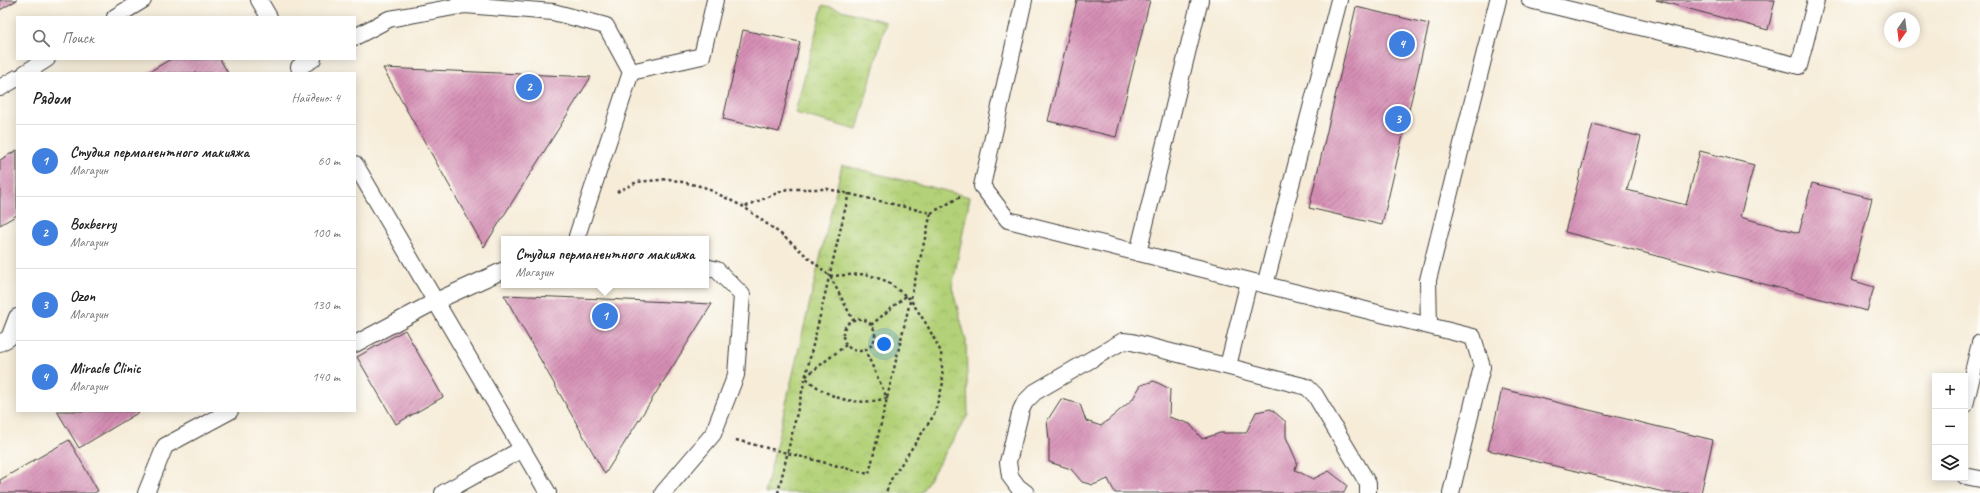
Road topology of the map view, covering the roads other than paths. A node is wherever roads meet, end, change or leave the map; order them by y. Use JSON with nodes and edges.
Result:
{"nodes":[{"id":1,"x":142,"y":0,"type":"edge"},
{"id":2,"x":259,"y":0,"type":"edge"},
{"id":3,"x":715,"y":0,"type":"edge"},
{"id":4,"x":1024,"y":0,"type":"edge"},
{"id":5,"x":1200,"y":0,"type":"edge"},
{"id":6,"x":1339,"y":0,"type":"edge"},
{"id":7,"x":1498,"y":0,"type":"edge"},
{"id":8,"x":1530,"y":0,"type":"edge"},
{"id":9,"x":1816,"y":0,"type":"edge"},
{"id":10,"x":117,"y":16,"type":"edge"},
{"id":11,"x":268,"y":16,"type":"edge"},
{"id":12,"x":356,"y":36,"type":"edge"},
{"id":13,"x":45,"y":60,"type":"edge"},
{"id":14,"x":311,"y":60,"type":"edge"},
{"id":15,"x":298,"y":66,"type":"edge"},
{"id":16,"x":27,"y":72,"type":"edge"},
{"id":17,"x":631,"y":72,"type":"junction"},
{"id":18,"x":16,"y":79,"type":"edge"},
{"id":19,"x":0,"y":88,"type":"edge"},
{"id":20,"x":356,"y":166,"type":"edge"},
{"id":21,"x":579,"y":236,"type":"edge"},
{"id":22,"x":1138,"y":253,"type":"junction"},
{"id":23,"x":709,"y":268,"type":"edge"},
{"id":24,"x":501,"y":271,"type":"edge"},
{"id":25,"x":1257,"y":283,"type":"junction"},
{"id":26,"x":436,"y":301,"type":"junction"},
{"id":27,"x":16,"y":320,"type":"edge"},
{"id":28,"x":1429,"y":326,"type":"junction"},
{"id":29,"x":0,"y":343,"type":"edge"},
{"id":30,"x":356,"y":343,"type":"edge"},
{"id":31,"x":1980,"y":343,"type":"edge"},
{"id":32,"x":1228,"y":366,"type":"junction"},
{"id":33,"x":1968,"y":393,"type":"edge"},
{"id":34,"x":228,"y":412,"type":"edge"},
{"id":35,"x":522,"y":449,"type":"junction"},
{"id":36,"x":1968,"y":477,"type":"edge"},
{"id":37,"x":1980,"y":479,"type":"edge"},
{"id":38,"x":146,"y":493,"type":"edge"},
{"id":39,"x":444,"y":493,"type":"edge"},
{"id":40,"x":548,"y":493,"type":"edge"},
{"id":41,"x":663,"y":493,"type":"edge"},
{"id":42,"x":1026,"y":493,"type":"edge"},
{"id":43,"x":1368,"y":493,"type":"edge"},
{"id":44,"x":1451,"y":493,"type":"edge"}],
"edges":[{"from":1,"to":10,"type":"lane"},
{"from":2,"to":11,"type":"lane"},
{"from":3,"to":17,"type":"lane"},
{"from":4,"to":22,"type":"lane"},
{"from":5,"to":22,"type":"lane"},
{"from":6,"to":25,"type":"lane"},
{"from":7,"to":28,"type":"lane"},
{"from":8,"to":9,"type":"lane"},
{"from":12,"to":17,"type":"lane"},
{"from":13,"to":16,"type":"lane"},
{"from":14,"to":15,"type":"lane"},
{"from":17,"to":21,"type":"lane"},
{"from":18,"to":19,"type":"lane"},
{"from":20,"to":26,"type":"lane"},
{"from":22,"to":25,"type":"lane"},
{"from":23,"to":41,"type":"lane"},
{"from":24,"to":26,"type":"lane"},
{"from":25,"to":28,"type":"lane"},
{"from":25,"to":32,"type":"lane"},
{"from":26,"to":30,"type":"lane"},
{"from":26,"to":35,"type":"lane"},
{"from":27,"to":29,"type":"lane"},
{"from":28,"to":44,"type":"lane"},
{"from":31,"to":33,"type":"lane"},
{"from":32,"to":42,"type":"lane"},
{"from":32,"to":43,"type":"lane"},
{"from":34,"to":38,"type":"lane"},
{"from":35,"to":39,"type":"lane"},
{"from":35,"to":40,"type":"lane"},
{"from":36,"to":37,"type":"lane"}]}
